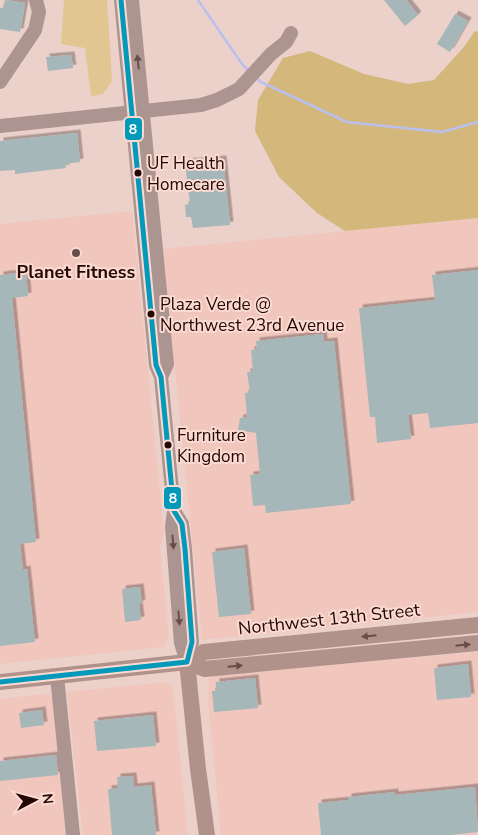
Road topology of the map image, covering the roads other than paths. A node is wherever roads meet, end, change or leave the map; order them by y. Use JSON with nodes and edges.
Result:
{"nodes":[{"id":1,"x":36,"y":0,"type":"edge"},
{"id":2,"x":121,"y":0,"type":"edge"},
{"id":3,"x":132,"y":0,"type":"edge"},
{"id":4,"x":291,"y":33,"type":"dead end"},
{"id":5,"x":0,"y":82,"type":"edge"},
{"id":6,"x":137,"y":111,"type":"junction"},
{"id":7,"x":0,"y":126,"type":"edge"},
{"id":8,"x":174,"y":511,"type":"junction"},
{"id":9,"x":478,"y":625,"type":"edge"},
{"id":10,"x":452,"y":627,"type":"junction"},
{"id":11,"x":410,"y":632,"type":"junction"},
{"id":12,"x":478,"y":643,"type":"edge"},
{"id":13,"x":414,"y":649,"type":"junction"},
{"id":14,"x":379,"y":652,"type":"junction"},
{"id":15,"x":187,"y":662,"type":"junction"},
{"id":16,"x":57,"y":676,"type":"junction"},
{"id":17,"x":0,"y":682,"type":"edge"},
{"id":18,"x":73,"y":835,"type":"edge"},
{"id":19,"x":207,"y":835,"type":"edge"}],
"edges":[{"from":1,"to":5,"type":"street"},
{"from":2,"to":6,"type":"street"},
{"from":6,"to":3,"type":"street","one_way":true},
{"from":4,"to":6,"type":"street"},
{"from":6,"to":7,"type":"street"},
{"from":6,"to":8,"type":"street"},
{"from":8,"to":15,"type":"street","one_way":true},
{"from":8,"to":15,"type":"street"},
{"from":9,"to":10,"type":"main road","name":"Northwest 13th Street"},
{"from":10,"to":11,"type":"main road","name":"Northwest 13th Street"},
{"from":10,"to":13,"type":"main road"},
{"from":11,"to":14,"type":"main road"},
{"from":11,"to":15,"type":"main road","name":"Northwest 13th Street","one_way":true},
{"from":13,"to":12,"type":"main road","name":"Northwest 13th Street","one_way":true},
{"from":13,"to":14,"type":"main road","name":"Northwest 13th Street"},
{"from":15,"to":14,"type":"main road","name":"Northwest 13th Street","one_way":true},
{"from":15,"to":16,"type":"main road","name":"Northwest 13th Street"},
{"from":15,"to":19,"type":"main road"},
{"from":16,"to":17,"type":"main road","name":"Northwest 13th Street"},
{"from":16,"to":18,"type":"street"}]}
